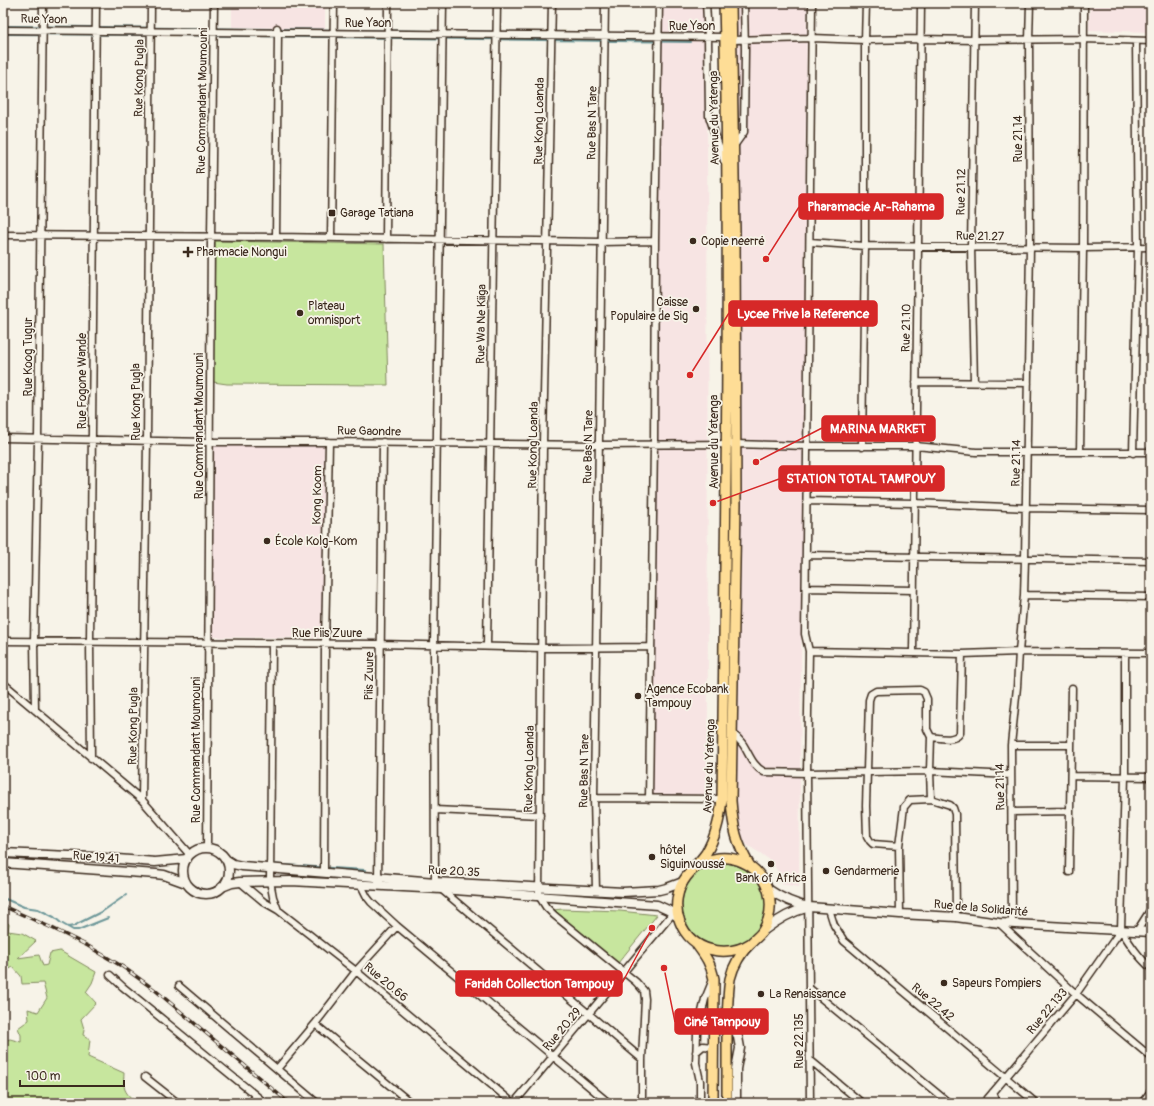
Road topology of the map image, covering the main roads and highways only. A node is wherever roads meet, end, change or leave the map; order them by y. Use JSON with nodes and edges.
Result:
{"nodes":[{"id":1,"x":724,"y":3,"type":"edge"},
{"id":2,"x":731,"y":3,"type":"edge"},
{"id":3,"x":728,"y":38,"type":"junction"},
{"id":4,"x":731,"y":444,"type":"junction"},
{"id":5,"x":728,"y":695,"type":"junction"},
{"id":6,"x":3,"y":853,"type":"edge"},
{"id":7,"x":188,"y":857,"type":"junction"},
{"id":8,"x":225,"y":859,"type":"junction"},
{"id":9,"x":3,"y":863,"type":"edge"},
{"id":10,"x":750,"y":866,"type":"junction"},
{"id":11,"x":690,"y":872,"type":"junction"},
{"id":12,"x":683,"y":882,"type":"junction"},
{"id":13,"x":186,"y":883,"type":"junction"},
{"id":14,"x":438,"y":885,"type":"junction"},
{"id":15,"x":222,"y":887,"type":"junction"},
{"id":16,"x":768,"y":889,"type":"junction"},
{"id":17,"x":539,"y":892,"type":"junction"},
{"id":18,"x":809,"y":907,"type":"junction"},
{"id":19,"x":676,"y":916,"type":"junction"},
{"id":20,"x":762,"y":932,"type":"junction"},
{"id":21,"x":1151,"y":932,"type":"edge"},
{"id":22,"x":692,"y":940,"type":"junction"},
{"id":23,"x":751,"y":943,"type":"junction"},
{"id":24,"x":727,"y":1006,"type":"junction"},
{"id":25,"x":713,"y":1103,"type":"edge"},
{"id":26,"x":727,"y":1103,"type":"edge"},
{"id":27,"x":736,"y":1103,"type":"edge"}],
"edges":[{"from":1,"to":3,"type":"main road","name":"Avenue du Yatenga"},
{"from":2,"to":3,"type":"main road","name":"Avenue du Yatenga"},
{"from":3,"to":4,"type":"main road","name":"Avenue du Yatenga"},
{"from":3,"to":4,"type":"main road","name":"Avenue du Yatenga"},
{"from":4,"to":5,"type":"main road","name":"Avenue du Yatenga"},
{"from":5,"to":10,"type":"main road","name":"Avenue du Yatenga"},
{"from":5,"to":11,"type":"main road","name":"Avenue du Yatenga"},
{"from":6,"to":7,"type":"main road","name":"Rue 19.41"},
{"from":7,"to":8,"type":"main road"},
{"from":7,"to":13,"type":"main road"},
{"from":8,"to":14,"type":"main road","name":"Rue 20.35"},
{"from":8,"to":15,"type":"main road"},
{"from":9,"to":13,"type":"main road","name":"Rue 19.41"},
{"from":10,"to":11,"type":"main road"},
{"from":10,"to":16,"type":"main road"},
{"from":11,"to":12,"type":"main road"},
{"from":12,"to":17,"type":"main road","name":"Rue 20.35"},
{"from":12,"to":19,"type":"main road"},
{"from":13,"to":15,"type":"main road"},
{"from":14,"to":15,"type":"main road","name":"Rue 20.35"},
{"from":14,"to":17,"type":"main road","name":"Rue 20.35"},
{"from":16,"to":18,"type":"main road","name":"Rue de la Solidarité"},
{"from":16,"to":20,"type":"main road"},
{"from":17,"to":19,"type":"main road","name":"Rue 20.35"},
{"from":18,"to":20,"type":"main road","name":"Rue de la Solidarité"},
{"from":18,"to":21,"type":"main road","name":"Rue de la Solidarité"},
{"from":19,"to":22,"type":"main road"},
{"from":20,"to":23,"type":"main road"},
{"from":22,"to":23,"type":"main road"},
{"from":22,"to":25,"type":"main road"},
{"from":23,"to":24,"type":"main road"},
{"from":24,"to":26,"type":"main road"},
{"from":24,"to":27,"type":"main road"}]}
